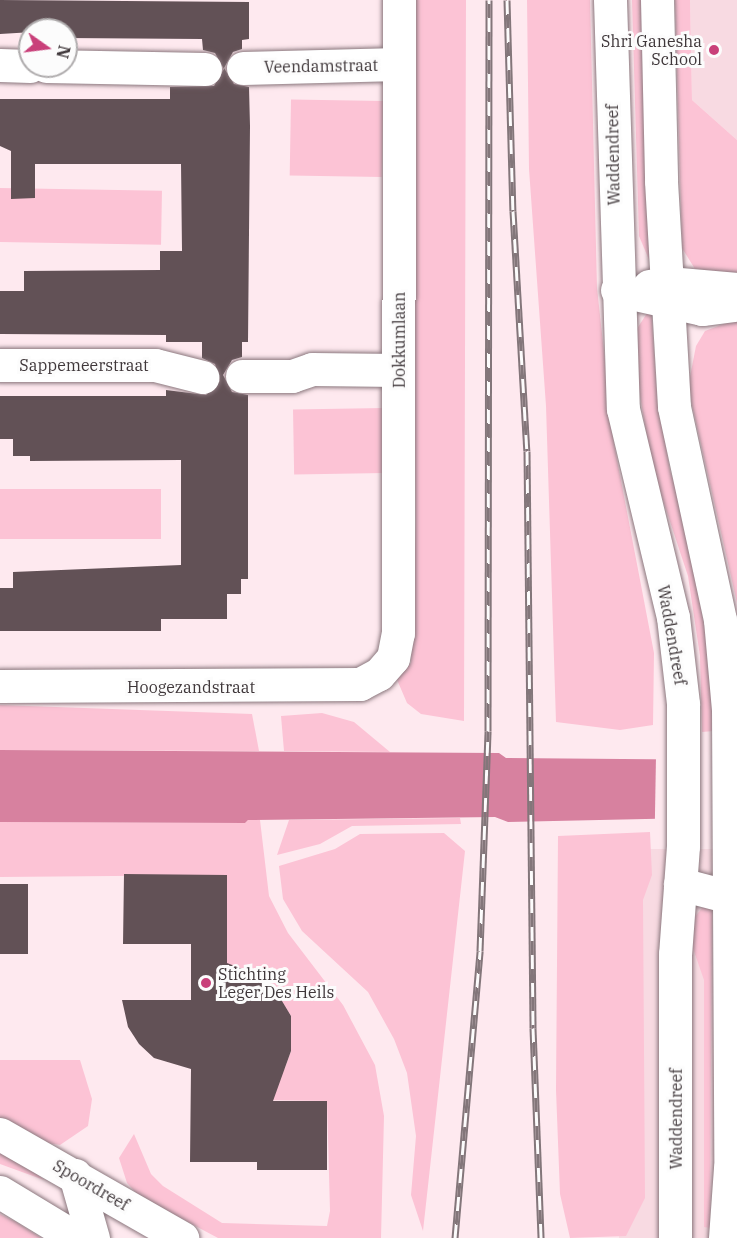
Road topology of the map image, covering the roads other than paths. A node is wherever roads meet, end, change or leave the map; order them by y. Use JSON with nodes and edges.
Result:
{"nodes":[{"id":1,"x":399,"y":0,"type":"edge"},
{"id":2,"x":610,"y":0,"type":"edge"},
{"id":3,"x":657,"y":0,"type":"edge"},
{"id":4,"x":399,"y":64,"type":"junction"},
{"id":5,"x":0,"y":65,"type":"edge"},
{"id":6,"x":18,"y":66,"type":"edge"},
{"id":7,"x":78,"y":67,"type":"edge"},
{"id":8,"x":243,"y":68,"type":"dead end"},
{"id":9,"x":205,"y":69,"type":"dead end"},
{"id":10,"x":737,"y":289,"type":"edge"},
{"id":11,"x":616,"y":290,"type":"junction"},
{"id":12,"x":669,"y":293,"type":"junction"},
{"id":13,"x":737,"y":305,"type":"edge"},
{"id":14,"x":0,"y":365,"type":"edge"},
{"id":15,"x":398,"y":370,"type":"junction"},
{"id":16,"x":242,"y":376,"type":"dead end"},
{"id":17,"x":202,"y":377,"type":"dead end"},
{"id":18,"x":379,"y":674,"type":"joint"},
{"id":19,"x":0,"y":686,"type":"edge"},
{"id":20,"x":734,"y":877,"type":"edge"},
{"id":21,"x":680,"y":885,"type":"junction"},
{"id":22,"x":0,"y":1134,"type":"edge"},
{"id":23,"x":86,"y":1182,"type":"junction"},
{"id":24,"x":0,"y":1192,"type":"edge"},
{"id":25,"x":76,"y":1238,"type":"edge"},
{"id":26,"x":93,"y":1238,"type":"edge"},
{"id":27,"x":113,"y":1238,"type":"edge"},
{"id":28,"x":182,"y":1238,"type":"edge"},
{"id":29,"x":675,"y":1238,"type":"edge"},
{"id":30,"x":724,"y":1238,"type":"edge"}],
"edges":[{"from":1,"to":4,"type":"main road","name":"Dokkumlaan"},
{"from":2,"to":11,"type":"main road","name":"Waddendreef"},
{"from":3,"to":12,"type":"main road"},
{"from":4,"to":8,"type":"main road","name":"Veendamstraat"},
{"from":4,"to":15,"type":"main road","name":"Dokkumlaan"},
{"from":5,"to":6,"type":"main road"},
{"from":7,"to":9,"type":"main road"},
{"from":10,"to":12,"type":"main road"},
{"from":11,"to":12,"type":"main road"},
{"from":11,"to":21,"type":"main road","name":"Waddendreef"},
{"from":12,"to":13,"type":"main road"},
{"from":12,"to":20,"type":"main road"},
{"from":14,"to":17,"type":"main road","name":"Sappemeerstraat"},
{"from":15,"to":16,"type":"main road"},
{"from":15,"to":18,"type":"main road","name":"Dokkumlaan"},
{"from":18,"to":19,"type":"main road","name":"Hoogezandstraat"},
{"from":20,"to":21,"type":"main road"},
{"from":20,"to":30,"type":"main road"},
{"from":21,"to":29,"type":"main road","name":"Waddendreef"},
{"from":22,"to":23,"type":"main road","name":"Spoordreef"},
{"from":23,"to":26,"type":"main road"},
{"from":23,"to":27,"type":"main road"},
{"from":23,"to":28,"type":"main road","name":"Spoordreef"},
{"from":24,"to":25,"type":"main road"}]}
